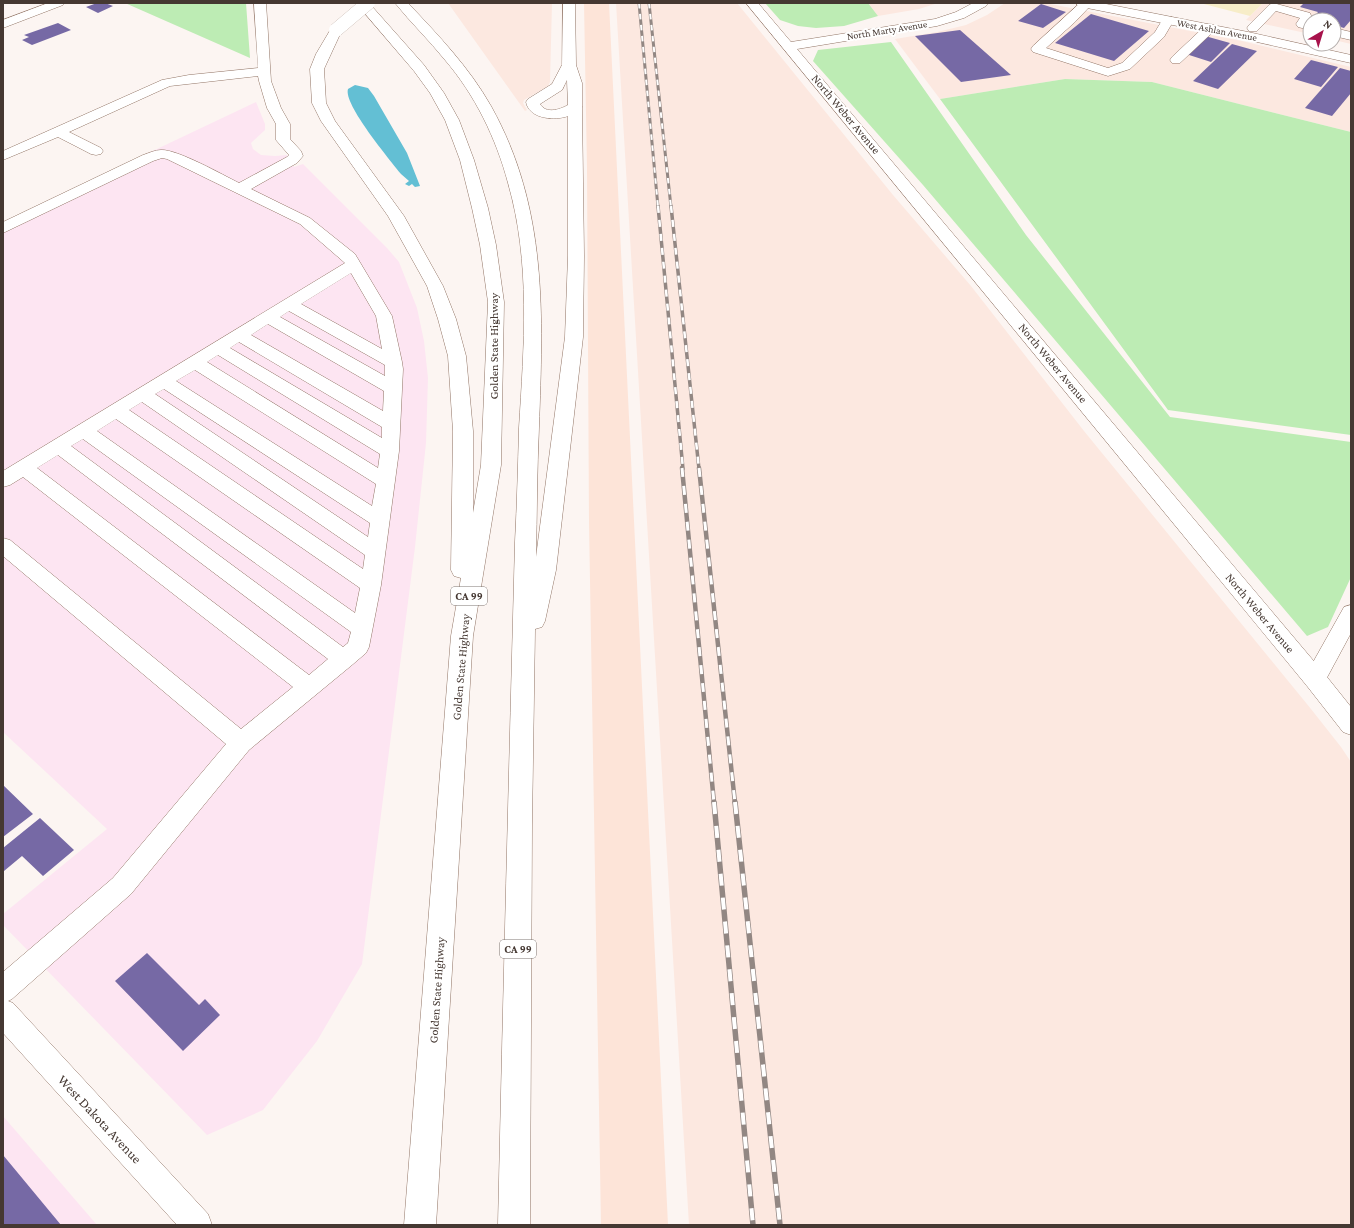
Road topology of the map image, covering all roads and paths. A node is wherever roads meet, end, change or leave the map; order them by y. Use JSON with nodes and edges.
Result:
{"nodes":[{"id":1,"x":59,"y":3,"type":"edge"},
{"id":2,"x":260,"y":3,"type":"edge"},
{"id":3,"x":362,"y":3,"type":"edge"},
{"id":4,"x":368,"y":3,"type":"edge"},
{"id":5,"x":401,"y":3,"type":"edge"},
{"id":6,"x":569,"y":3,"type":"edge"},
{"id":7,"x":752,"y":3,"type":"edge"},
{"id":8,"x":959,"y":3,"type":"edge"},
{"id":9,"x":982,"y":3,"type":"edge"},
{"id":10,"x":1084,"y":3,"type":"edge"},
{"id":11,"x":1123,"y":3,"type":"edge"},
{"id":12,"x":1168,"y":20,"type":"junction"},
{"id":13,"x":3,"y":24,"type":"edge"},
{"id":14,"x":1210,"y":28,"type":"junction"},
{"id":15,"x":1253,"y":28,"type":"junction"},
{"id":16,"x":806,"y":30,"type":"dead end"},
{"id":17,"x":1296,"y":30,"type":"edge"},
{"id":18,"x":829,"y":32,"type":"junction"},
{"id":19,"x":786,"y":37,"type":"junction"},
{"id":20,"x":1351,"y":59,"type":"edge"},
{"id":21,"x":1176,"y":60,"type":"dead end"},
{"id":22,"x":569,"y":65,"type":"junction"},
{"id":23,"x":265,"y":71,"type":"junction"},
{"id":24,"x":575,"y":107,"type":"junction"},
{"id":25,"x":58,"y":131,"type":"junction"},
{"id":26,"x":96,"y":151,"type":"dead end"},
{"id":27,"x":3,"y":156,"type":"edge"},
{"id":28,"x":240,"y":189,"type":"junction"},
{"id":29,"x":3,"y":228,"type":"edge"},
{"id":30,"x":354,"y":264,"type":"junction"},
{"id":31,"x":289,"y":304,"type":"junction"},
{"id":32,"x":268,"y":317,"type":"junction"},
{"id":33,"x":239,"y":335,"type":"junction"},
{"id":34,"x":218,"y":348,"type":"junction"},
{"id":35,"x":195,"y":362,"type":"junction"},
{"id":36,"x":393,"y":362,"type":"junction"},
{"id":37,"x":164,"y":381,"type":"junction"},
{"id":38,"x":393,"y":388,"type":"junction"},
{"id":39,"x":142,"y":394,"type":"junction"},
{"id":40,"x":116,"y":410,"type":"junction"},
{"id":41,"x":391,"y":424,"type":"junction"},
{"id":42,"x":83,"y":430,"type":"junction"},
{"id":43,"x":58,"y":446,"type":"junction"},
{"id":44,"x":390,"y":451,"type":"junction"},
{"id":45,"x":23,"y":468,"type":"junction"},
{"id":46,"x":3,"y":480,"type":"edge"},
{"id":47,"x":385,"y":481,"type":"junction"},
{"id":48,"x":380,"y":520,"type":"junction"},
{"id":49,"x":3,"y":545,"type":"edge"},
{"id":50,"x":376,"y":552,"type":"junction"},
{"id":51,"x":371,"y":585,"type":"junction"},
{"id":52,"x":1351,"y":613,"type":"edge"},
{"id":53,"x":362,"y":629,"type":"junction"},
{"id":54,"x":462,"y":636,"type":"junction"},
{"id":55,"x":344,"y":659,"type":"junction"},
{"id":56,"x":522,"y":673,"type":"junction"},
{"id":57,"x":1315,"y":679,"type":"junction"},
{"id":58,"x":309,"y":687,"type":"junction"},
{"id":59,"x":1351,"y":726,"type":"edge"},
{"id":60,"x":241,"y":743,"type":"junction"},
{"id":61,"x":3,"y":990,"type":"edge"},
{"id":62,"x":3,"y":1013,"type":"edge"},
{"id":63,"x":197,"y":1225,"type":"edge"},
{"id":64,"x":420,"y":1225,"type":"edge"},
{"id":65,"x":514,"y":1225,"type":"edge"}],
"edges":[{"from":1,"to":13,"type":"street"},
{"from":2,"to":23,"type":"street"},
{"from":3,"to":54,"type":"main road","name":"Golden State Highway","number":"CA 99"},
{"from":4,"to":54,"type":"main road","bridge":true},
{"from":5,"to":56,"type":"main road","number":"CA 99"},
{"from":6,"to":22,"type":"main road"},
{"from":7,"to":19,"type":"main road","name":"North Weber Avenue"},
{"from":8,"to":18,"type":"main road","name":"North Marty Avenue"},
{"from":9,"to":19,"type":"main road","name":"North Marty Avenue"},
{"from":10,"to":12,"type":"main road","name":"West Ashlan Avenue"},
{"from":10,"to":12,"type":"street"},
{"from":11,"to":15,"type":"main road","name":"West Ashlan Avenue"},
{"from":12,"to":14,"type":"main road","name":"West Ashlan Avenue"},
{"from":14,"to":17,"type":"main road"},
{"from":14,"to":20,"type":"main road","name":"West Ashlan Avenue"},
{"from":14,"to":21,"type":"street"},
{"from":15,"to":17,"type":"main road","name":"West Ashlan Avenue"},
{"from":15,"to":17,"type":"street"},
{"from":16,"to":18,"type":"main road"},
{"from":18,"to":19,"type":"main road","name":"North Marty Avenue"},
{"from":19,"to":57,"type":"main road","name":"North Weber Avenue"},
{"from":22,"to":24,"type":"main road"},
{"from":22,"to":24,"type":"main road"},
{"from":23,"to":25,"type":"street"},
{"from":23,"to":28,"type":"street"},
{"from":24,"to":56,"type":"main road"},
{"from":25,"to":26,"type":"street"},
{"from":25,"to":27,"type":"street"},
{"from":28,"to":29,"type":"street"},
{"from":28,"to":30,"type":"street"},
{"from":30,"to":31,"type":"street"},
{"from":30,"to":36,"type":"street"},
{"from":31,"to":32,"type":"street"},
{"from":31,"to":36,"type":"street"},
{"from":32,"to":33,"type":"street"},
{"from":32,"to":38,"type":"street"},
{"from":33,"to":34,"type":"street"},
{"from":33,"to":41,"type":"street"},
{"from":34,"to":35,"type":"street"},
{"from":34,"to":44,"type":"street"},
{"from":35,"to":37,"type":"street"},
{"from":35,"to":47,"type":"street"},
{"from":36,"to":38,"type":"street"},
{"from":37,"to":39,"type":"street"},
{"from":37,"to":48,"type":"street"},
{"from":38,"to":41,"type":"street"},
{"from":39,"to":40,"type":"street"},
{"from":39,"to":50,"type":"street"},
{"from":40,"to":42,"type":"street"},
{"from":40,"to":51,"type":"street"},
{"from":41,"to":44,"type":"street"},
{"from":42,"to":43,"type":"street"},
{"from":42,"to":53,"type":"street"},
{"from":43,"to":45,"type":"street"},
{"from":43,"to":55,"type":"street"},
{"from":44,"to":47,"type":"street"},
{"from":45,"to":46,"type":"street"},
{"from":45,"to":58,"type":"street"},
{"from":47,"to":48,"type":"street"},
{"from":48,"to":50,"type":"street"},
{"from":49,"to":60,"type":"street"},
{"from":50,"to":51,"type":"street"},
{"from":51,"to":53,"type":"street"},
{"from":52,"to":57,"type":"street"},
{"from":53,"to":55,"type":"street"},
{"from":54,"to":64,"type":"main road","name":"Golden State Highway","number":"CA 99"},
{"from":55,"to":58,"type":"street"},
{"from":56,"to":65,"type":"main road","number":"CA 99"},
{"from":57,"to":59,"type":"main road","name":"North Weber Avenue"},
{"from":58,"to":60,"type":"street"},
{"from":60,"to":61,"type":"street"},
{"from":62,"to":63,"type":"street","name":"West Dakota Avenue"}]}
